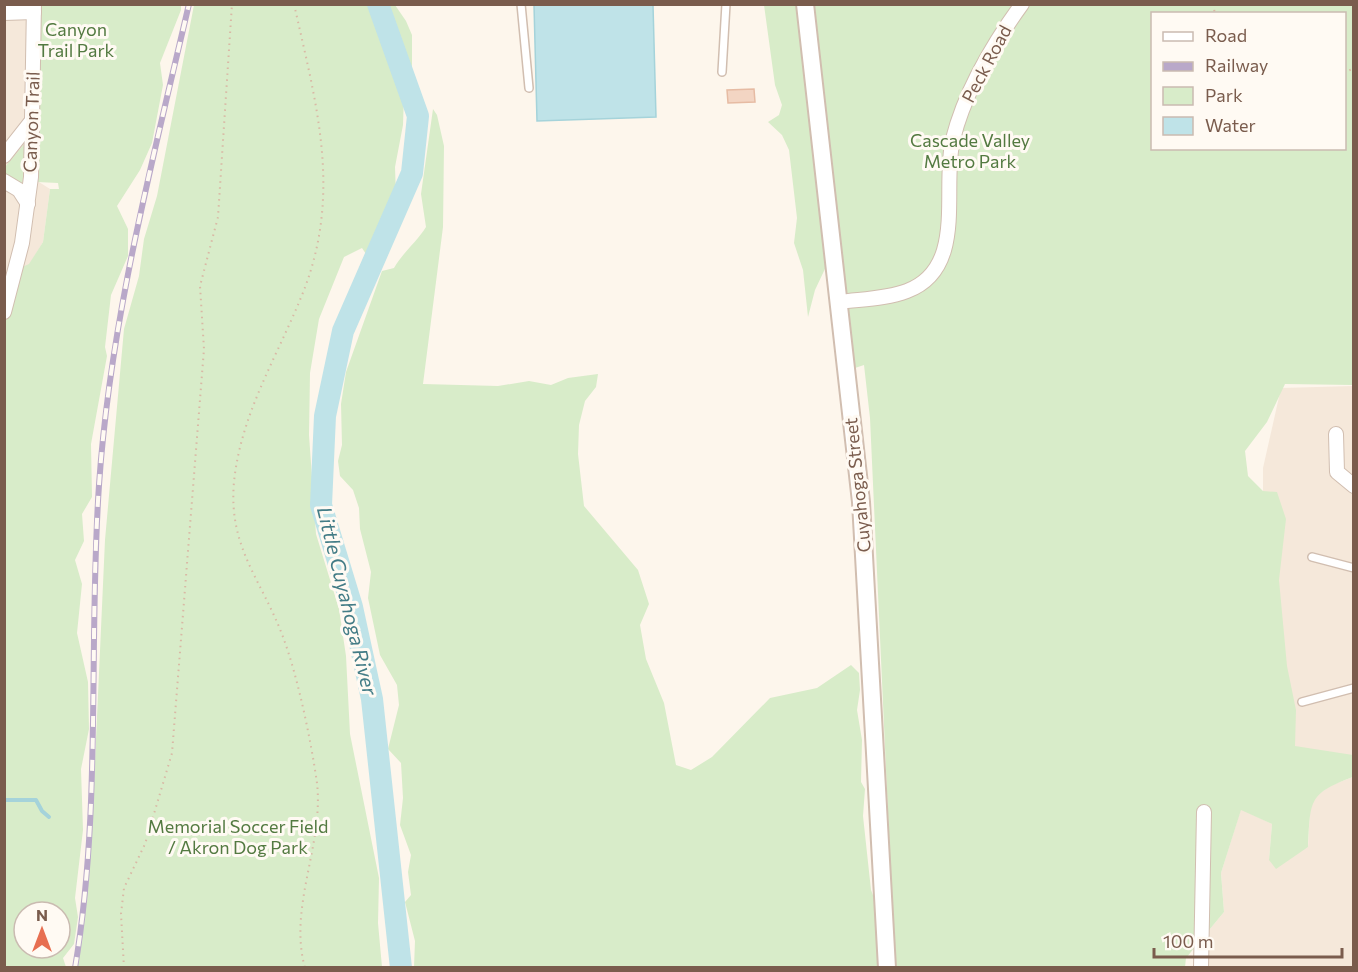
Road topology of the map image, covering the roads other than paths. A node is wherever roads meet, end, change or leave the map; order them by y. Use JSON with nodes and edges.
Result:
{"nodes":[{"id":1,"x":520,"y":4,"type":"edge"},
{"id":2,"x":726,"y":4,"type":"edge"},
{"id":3,"x":805,"y":4,"type":"edge"},
{"id":4,"x":1022,"y":4,"type":"edge"},
{"id":5,"x":34,"y":8,"type":"edge"},
{"id":6,"x":4,"y":13,"type":"edge"},
{"id":7,"x":722,"y":72,"type":"dead end"},
{"id":8,"x":529,"y":88,"type":"dead end"},
{"id":9,"x":30,"y":123,"type":"junction"},
{"id":10,"x":4,"y":156,"type":"edge"},
{"id":11,"x":8,"y":182,"type":"edge"},
{"id":12,"x":28,"y":204,"type":"junction"},
{"id":13,"x":839,"y":302,"type":"junction"},
{"id":14,"x":4,"y":312,"type":"edge"},
{"id":15,"x":1336,"y":434,"type":"dead end"},
{"id":16,"x":1353,"y":486,"type":"edge"},
{"id":17,"x":1312,"y":557,"type":"dead end"},
{"id":18,"x":1353,"y":568,"type":"edge"},
{"id":19,"x":1353,"y":688,"type":"edge"},
{"id":20,"x":1302,"y":702,"type":"dead end"},
{"id":21,"x":1204,"y":812,"type":"dead end"},
{"id":22,"x":887,"y":968,"type":"edge"},
{"id":23,"x":1201,"y":968,"type":"edge"}],
"edges":[{"from":1,"to":8,"type":"lane"},
{"from":2,"to":7,"type":"lane"},
{"from":3,"to":13,"type":"street","name":"Cuyahoga Street"},
{"from":4,"to":13,"type":"street","name":"Peck Road"},
{"from":5,"to":6,"type":"street"},
{"from":5,"to":9,"type":"street","name":"Canyon Trail"},
{"from":9,"to":10,"type":"street"},
{"from":9,"to":12,"type":"street","name":"Canyon Trail"},
{"from":11,"to":12,"type":"street","name":"Canyon Trail"},
{"from":12,"to":14,"type":"street","name":"Canyon Trail"},
{"from":13,"to":22,"type":"street","name":"Cuyahoga Street"},
{"from":15,"to":16,"type":"street"},
{"from":17,"to":18,"type":"lane"},
{"from":19,"to":20,"type":"lane"},
{"from":21,"to":23,"type":"street"}]}
